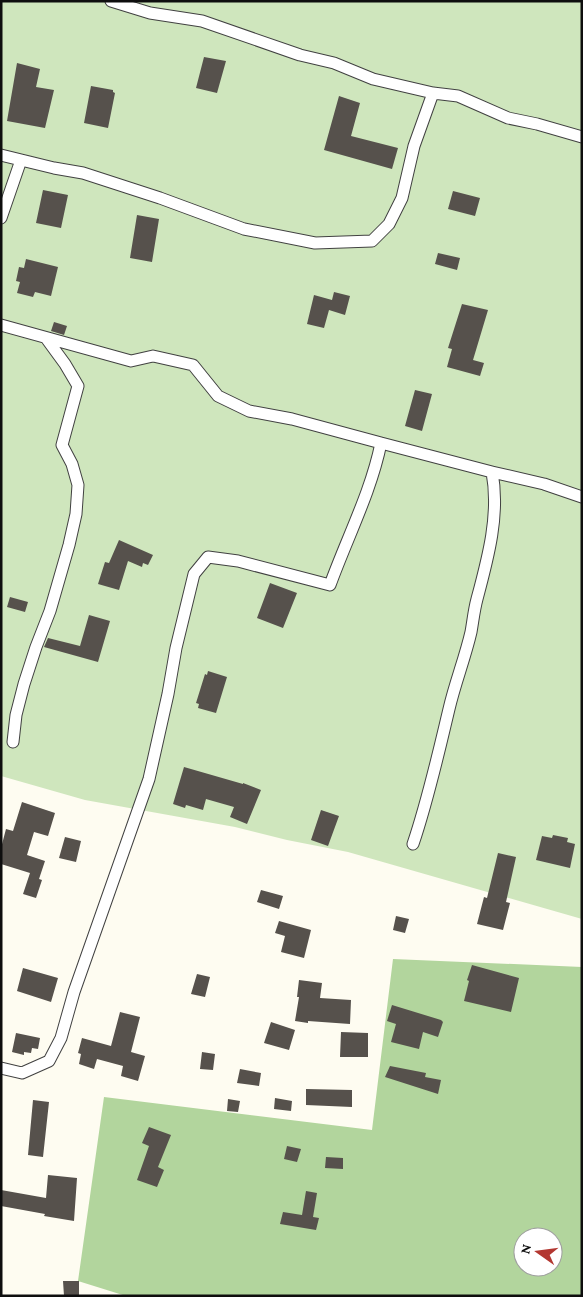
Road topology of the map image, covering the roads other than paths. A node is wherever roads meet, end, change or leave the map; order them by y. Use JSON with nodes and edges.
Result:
{"nodes":[{"id":1,"x":111,"y":1,"type":"edge"},
{"id":2,"x":433,"y":93,"type":"junction"},
{"id":3,"x":582,"y":137,"type":"edge"},
{"id":4,"x":1,"y":155,"type":"edge"},
{"id":5,"x":21,"y":160,"type":"junction"},
{"id":6,"x":1,"y":218,"type":"edge"},
{"id":7,"x":1,"y":325,"type":"edge"},
{"id":8,"x":46,"y":338,"type":"junction"},
{"id":9,"x":381,"y":443,"type":"junction"},
{"id":10,"x":492,"y":472,"type":"junction"},
{"id":11,"x":582,"y":497,"type":"edge"},
{"id":12,"x":12,"y":742,"type":"dead end"},
{"id":13,"x":413,"y":844,"type":"dead end"},
{"id":14,"x":1,"y":1068,"type":"edge"}],
"edges":[{"from":1,"to":2,"type":"street"},
{"from":2,"to":3,"type":"street"},
{"from":2,"to":5,"type":"street"},
{"from":4,"to":5,"type":"street"},
{"from":5,"to":6,"type":"street"},
{"from":7,"to":8,"type":"street"},
{"from":8,"to":9,"type":"street"},
{"from":8,"to":12,"type":"street"},
{"from":9,"to":10,"type":"street"},
{"from":9,"to":14,"type":"street"},
{"from":10,"to":11,"type":"street"},
{"from":10,"to":13,"type":"street"}]}
